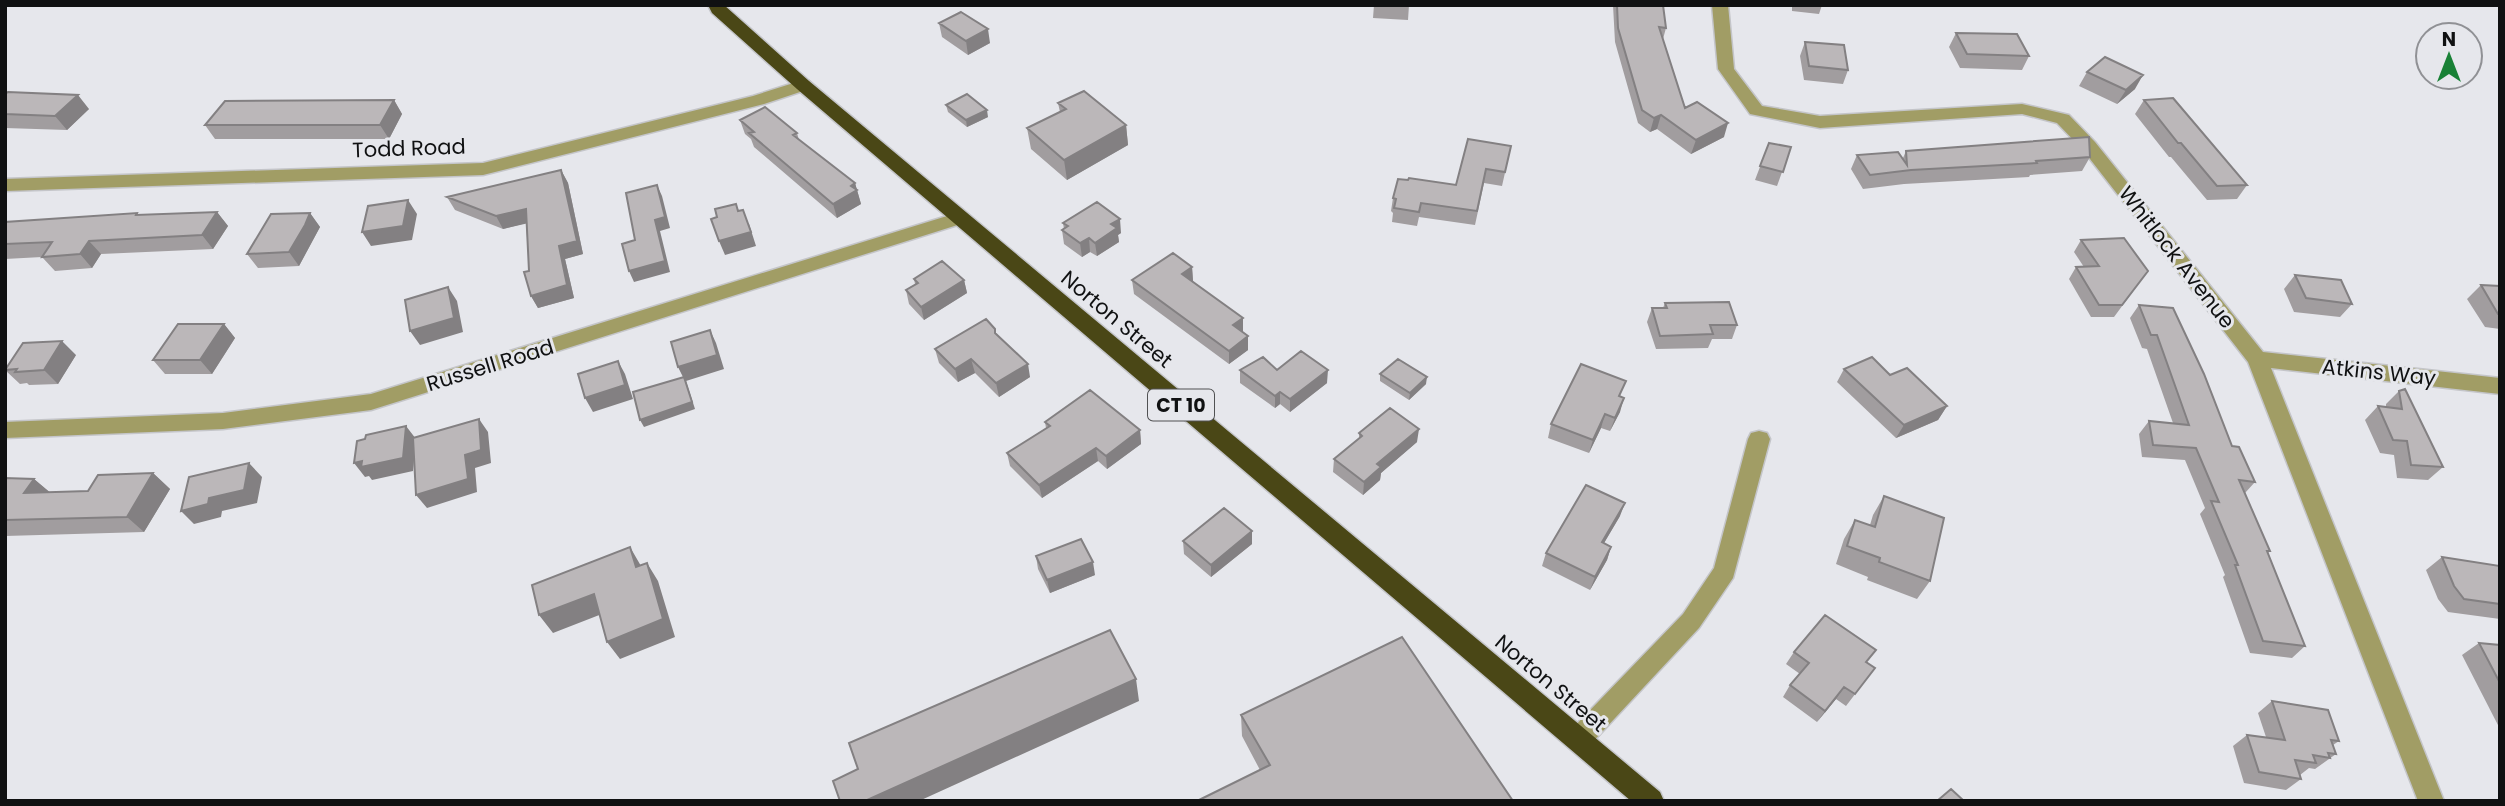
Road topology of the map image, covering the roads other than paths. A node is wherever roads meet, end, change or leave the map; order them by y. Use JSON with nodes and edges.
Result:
{"nodes":[{"id":1,"x":716,"y":5,"type":"edge"},
{"id":2,"x":1720,"y":5,"type":"edge"},
{"id":3,"x":803,"y":85,"type":"junction"},
{"id":4,"x":5,"y":185,"type":"edge"},
{"id":5,"x":960,"y":218,"type":"junction"},
{"id":6,"x":2258,"y":359,"type":"junction"},
{"id":7,"x":2500,"y":386,"type":"edge"},
{"id":8,"x":5,"y":430,"type":"edge"},
{"id":9,"x":1759,"y":439,"type":"dead end"},
{"id":10,"x":1579,"y":739,"type":"junction"},
{"id":11,"x":1651,"y":801,"type":"edge"},
{"id":12,"x":2431,"y":801,"type":"edge"}],
"edges":[{"from":1,"to":3,"type":"highway","name":"Norton Street","number":"CT 10"},
{"from":2,"to":6,"type":"street","name":"Whitlock Avenue"},
{"from":3,"to":4,"type":"street","name":"Todd Road"},
{"from":3,"to":5,"type":"highway","name":"Norton Street","number":"CT 10"},
{"from":5,"to":8,"type":"street","name":"Russell Road"},
{"from":5,"to":10,"type":"highway","name":"Norton Street","number":"CT 10"},
{"from":6,"to":7,"type":"street","name":"Atkins Way"},
{"from":6,"to":12,"type":"street","name":"Whitlock Avenue"},
{"from":9,"to":10,"type":"street"},
{"from":10,"to":11,"type":"highway","name":"Norton Street","number":"CT 10"}]}
